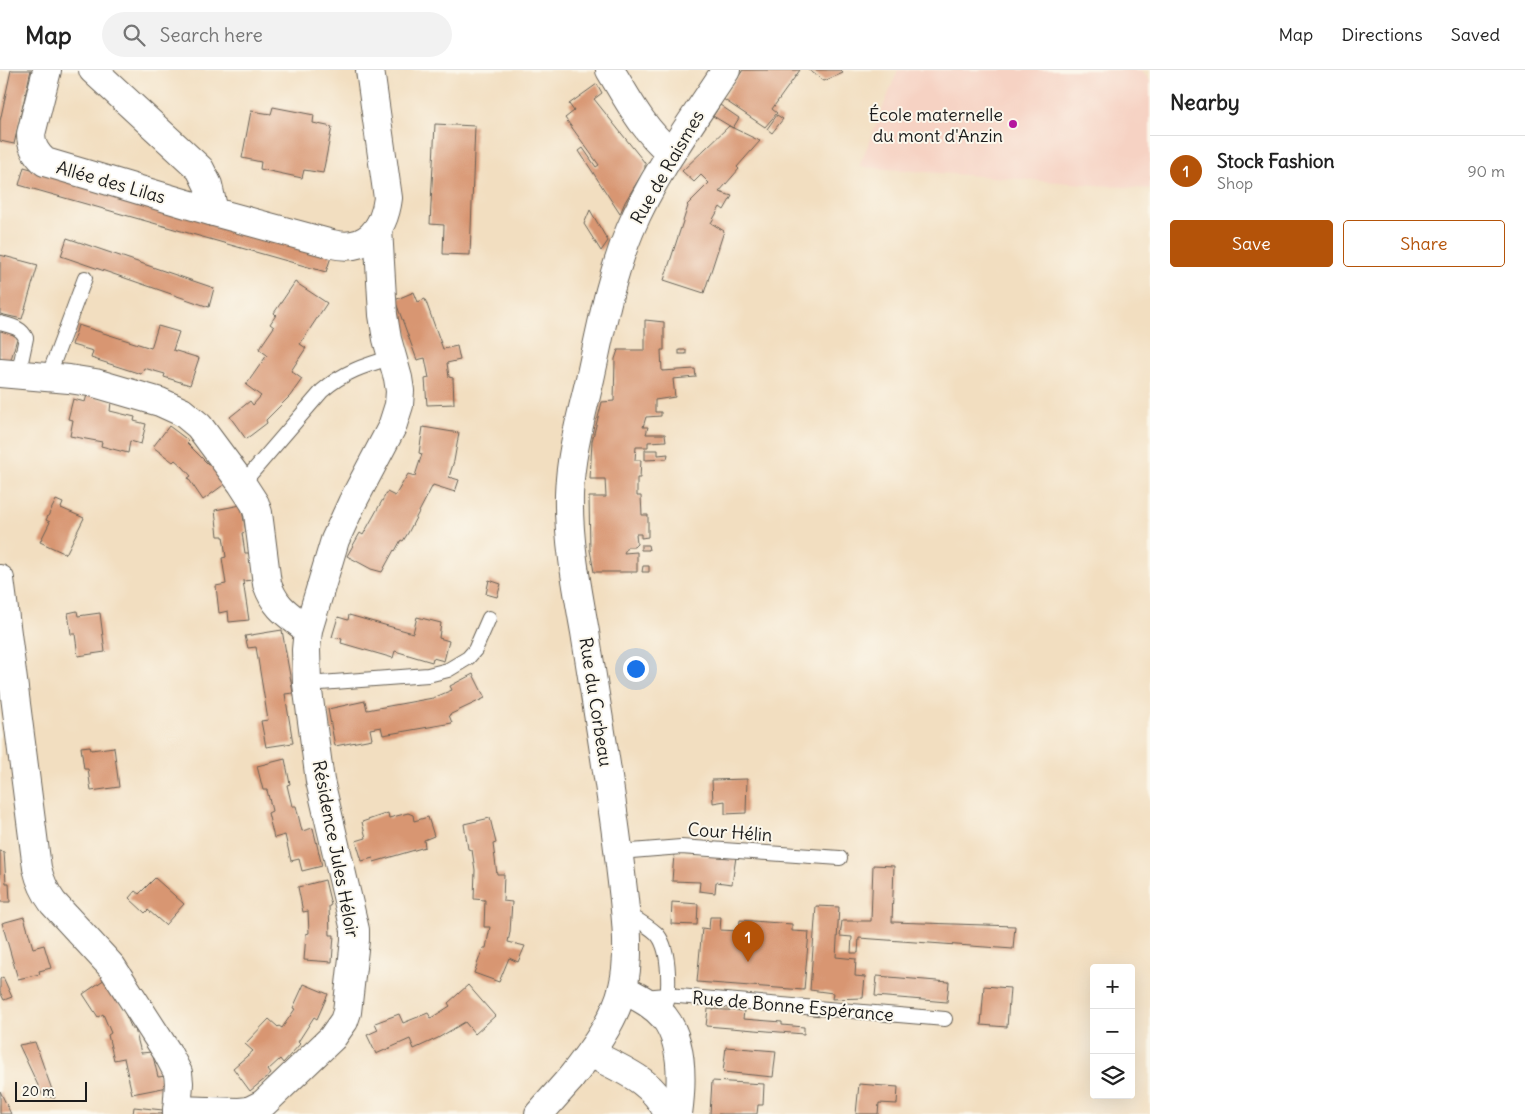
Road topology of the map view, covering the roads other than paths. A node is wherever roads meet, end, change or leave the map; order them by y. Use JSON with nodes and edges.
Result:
{"nodes":[{"id":1,"x":47,"y":70,"type":"edge"},
{"id":2,"x":93,"y":70,"type":"edge"},
{"id":3,"x":370,"y":70,"type":"edge"},
{"id":4,"x":610,"y":70,"type":"edge"},
{"id":5,"x":726,"y":70,"type":"edge"},
{"id":6,"x":672,"y":153,"type":"junction"},
{"id":7,"x":214,"y":212,"type":"junction"},
{"id":8,"x":381,"y":222,"type":"junction"},
{"id":9,"x":616,"y":268,"type":"joint"},
{"id":10,"x":85,"y":278,"type":"dead end"},
{"id":11,"x":0,"y":323,"type":"edge"},
{"id":12,"x":393,"y":357,"type":"junction"},
{"id":13,"x":9,"y":374,"type":"edge"},
{"id":14,"x":48,"y":377,"type":"junction"},
{"id":15,"x":242,"y":484,"type":"junction"},
{"id":16,"x":0,"y":579,"type":"edge"},
{"id":17,"x":489,"y":618,"type":"dead end"},
{"id":18,"x":308,"y":630,"type":"junction"},
{"id":19,"x":307,"y":684,"type":"junction"},
{"id":20,"x":619,"y":852,"type":"junction"},
{"id":21,"x":840,"y":858,"type":"dead end"},
{"id":22,"x":625,"y":912,"type":"junction"},
{"id":23,"x":631,"y":994,"type":"junction"},
{"id":24,"x":666,"y":1007,"type":"junction"},
{"id":25,"x":945,"y":1019,"type":"dead end"},
{"id":26,"x":676,"y":1046,"type":"junction"},
{"id":27,"x":590,"y":1053,"type":"junction"},
{"id":28,"x":635,"y":1077,"type":"junction"},
{"id":29,"x":177,"y":1112,"type":"edge"},
{"id":30,"x":539,"y":1114,"type":"edge"},
{"id":31,"x":668,"y":1114,"type":"edge"},
{"id":32,"x":678,"y":1114,"type":"edge"}],
"edges":[{"from":1,"to":7,"type":"street","name":"Allée des Lilas"},
{"from":2,"to":7,"type":"street"},
{"from":3,"to":8,"type":"street","name":"Résidence Jules Héloir"},
{"from":4,"to":6,"type":"street"},
{"from":5,"to":6,"type":"street","name":"Rue de Raismes"},
{"from":6,"to":9,"type":"street","name":"Rue de Raismes"},
{"from":7,"to":8,"type":"street","name":"Allée des Lilas"},
{"from":8,"to":12,"type":"street","name":"Résidence Jules Héloir"},
{"from":9,"to":20,"type":"street","name":"Rue du Corbeau"},
{"from":10,"to":14,"type":"lane"},
{"from":11,"to":13,"type":"lane"},
{"from":12,"to":15,"type":"lane"},
{"from":12,"to":18,"type":"street","name":"Résidence Jules Héloir"},
{"from":13,"to":14,"type":"street"},
{"from":14,"to":15,"type":"street"},
{"from":15,"to":18,"type":"street"},
{"from":16,"to":29,"type":"street","name":"Résidence Jules Héloir"},
{"from":17,"to":19,"type":"lane"},
{"from":18,"to":19,"type":"street","name":"Résidence Jules Héloir"},
{"from":19,"to":29,"type":"street","name":"Résidence Jules Héloir"},
{"from":20,"to":21,"type":"lane","name":"Cour Hélin"},
{"from":20,"to":22,"type":"street","name":"Rue du Corbeau"},
{"from":22,"to":23,"type":"street","name":"Rue du Corbeau"},
{"from":22,"to":24,"type":"lane"},
{"from":23,"to":24,"type":"street"},
{"from":23,"to":27,"type":"street","name":"Rue du Corbeau"},
{"from":24,"to":25,"type":"lane","name":"Rue de Bonne Espérance"},
{"from":24,"to":26,"type":"street"},
{"from":26,"to":28,"type":"street"},
{"from":26,"to":32,"type":"street"},
{"from":27,"to":28,"type":"street"},
{"from":27,"to":30,"type":"street","name":"Rue du Corbeau"},
{"from":28,"to":31,"type":"street"}]}
